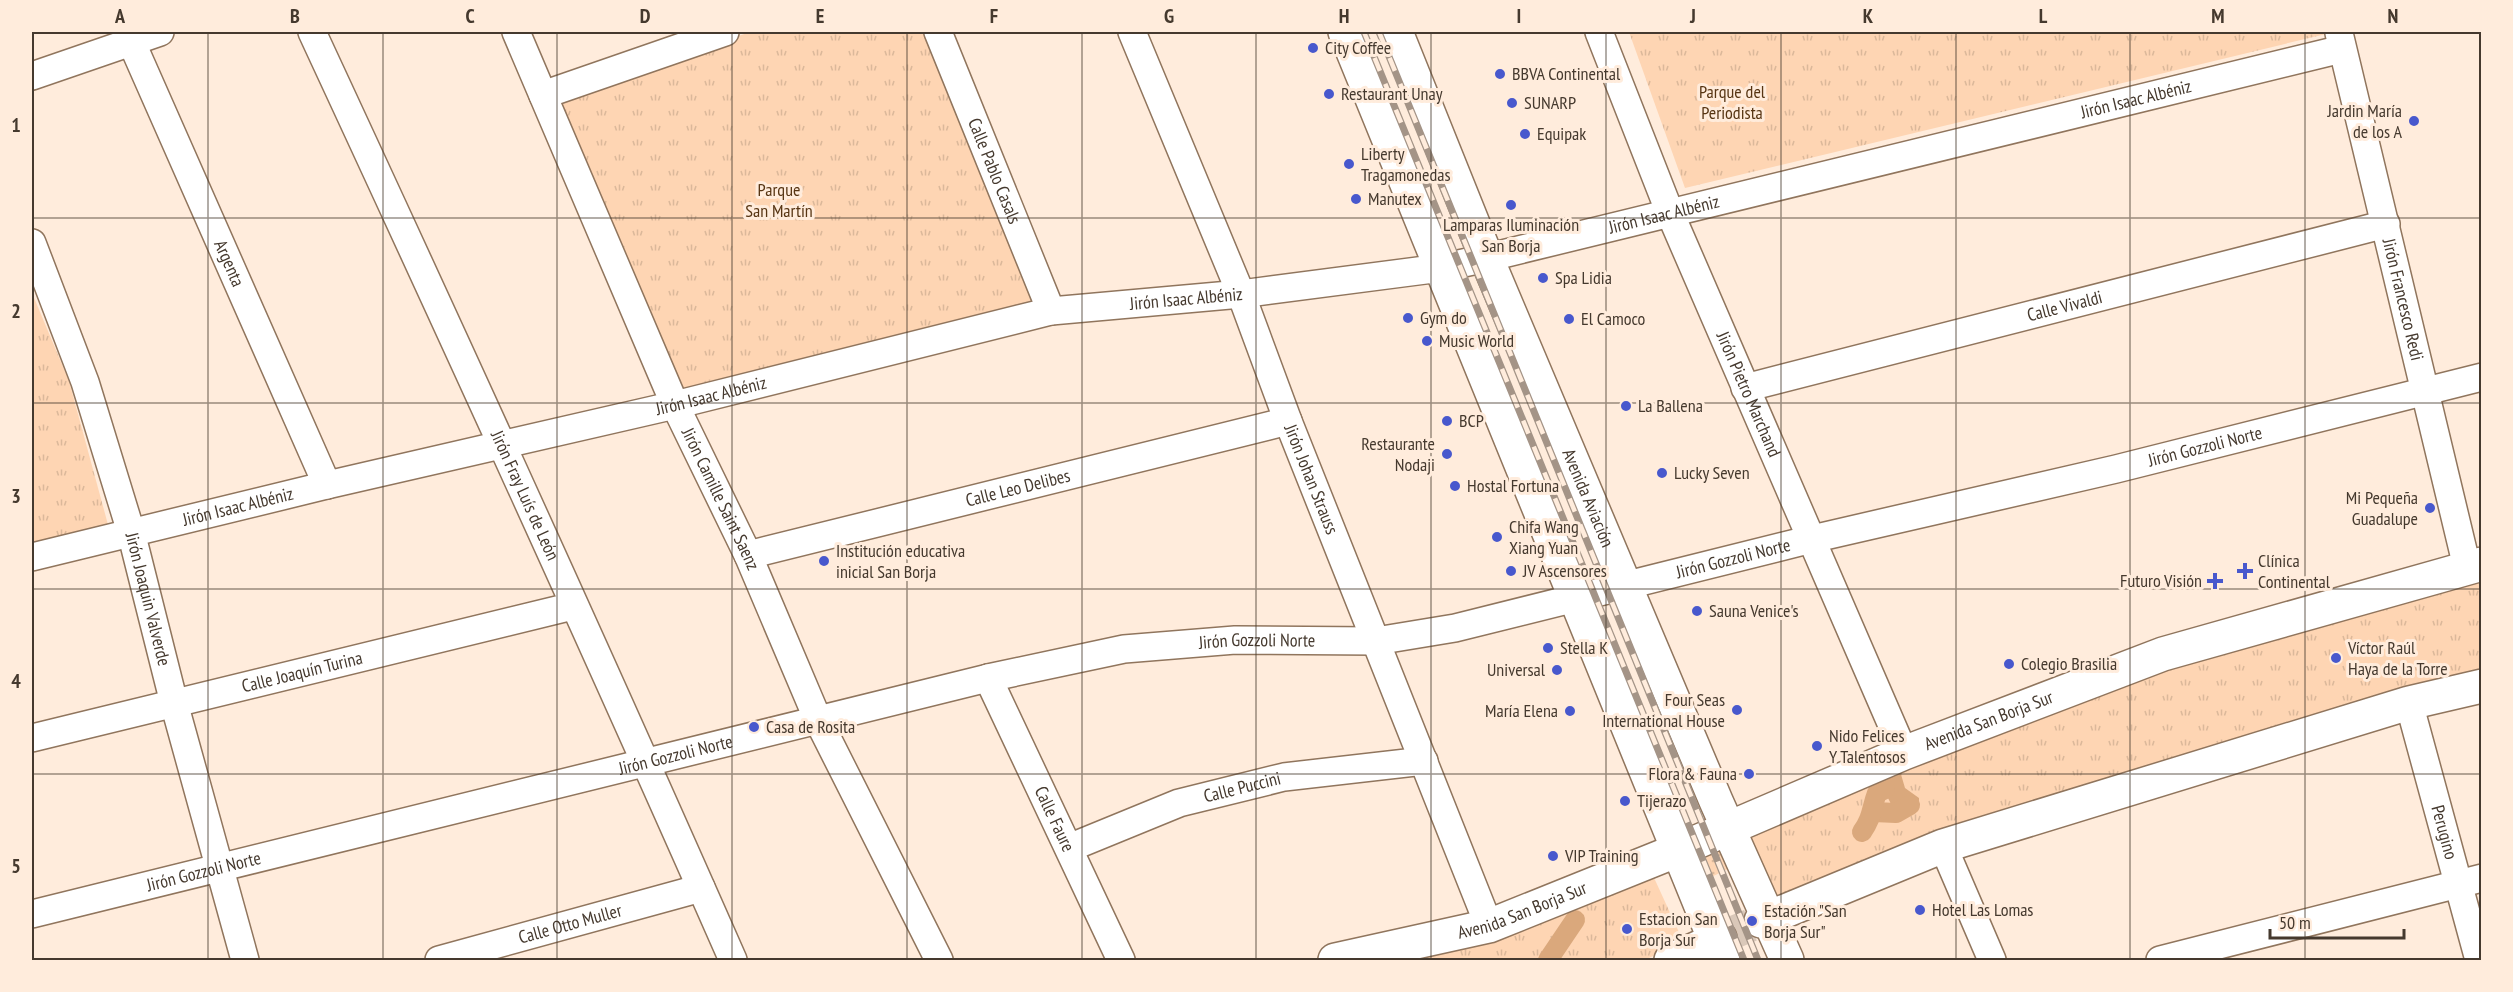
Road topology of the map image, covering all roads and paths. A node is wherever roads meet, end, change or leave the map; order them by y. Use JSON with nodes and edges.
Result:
{"nodes":[{"id":1,"x":160,"y":32,"type":"edge"},
{"id":2,"x":312,"y":32,"type":"edge"},
{"id":3,"x":516,"y":32,"type":"edge"},
{"id":4,"x":725,"y":32,"type":"edge"},
{"id":5,"x":938,"y":32,"type":"edge"},
{"id":6,"x":1132,"y":32,"type":"edge"},
{"id":7,"x":1345,"y":32,"type":"edge"},
{"id":8,"x":1396,"y":32,"type":"edge"},
{"id":9,"x":1599,"y":32,"type":"edge"},
{"id":10,"x":2340,"y":40,"type":"edge"},
{"id":11,"x":131,"y":41,"type":"junction"},
{"id":12,"x":32,"y":76,"type":"edge"},
{"id":13,"x":543,"y":95,"type":"junction"},
{"id":14,"x":1670,"y":213,"type":"junction"},
{"id":15,"x":2386,"y":224,"type":"junction"},
{"id":16,"x":32,"y":248,"type":"edge"},
{"id":17,"x":1486,"y":258,"type":"junction"},
{"id":18,"x":1441,"y":268,"type":"junction"},
{"id":19,"x":1241,"y":294,"type":"junction"},
{"id":20,"x":1052,"y":311,"type":"junction"},
{"id":21,"x":2481,"y":377,"type":"edge"},
{"id":22,"x":1745,"y":388,"type":"junction"},
{"id":23,"x":2424,"y":390,"type":"junction"},
{"id":24,"x":675,"y":405,"type":"junction"},
{"id":25,"x":1288,"y":421,"type":"junction"},
{"id":26,"x":504,"y":445,"type":"junction"},
{"id":27,"x":327,"y":485,"type":"junction"},
{"id":28,"x":131,"y":532,"type":"junction"},
{"id":29,"x":1812,"y":539,"type":"junction"},
{"id":30,"x":748,"y":555,"type":"junction"},
{"id":31,"x":32,"y":556,"type":"edge"},
{"id":32,"x":2474,"y":566,"type":"edge"},
{"id":33,"x":1625,"y":586,"type":"junction"},
{"id":34,"x":1575,"y":599,"type":"junction"},
{"id":35,"x":573,"y":606,"type":"junction"},
{"id":36,"x":1376,"y":641,"type":"junction"},
{"id":37,"x":988,"y":678,"type":"junction"},
{"id":38,"x":2481,"y":686,"type":"edge"},
{"id":39,"x":174,"y":703,"type":"junction"},
{"id":40,"x":2409,"y":703,"type":"junction"},
{"id":41,"x":818,"y":720,"type":"junction"},
{"id":42,"x":32,"y":738,"type":"edge"},
{"id":43,"x":1904,"y":753,"type":"junction"},
{"id":44,"x":1424,"y":761,"type":"junction"},
{"id":45,"x":644,"y":764,"type":"junction"},
{"id":46,"x":1729,"y":828,"type":"junction"},
{"id":47,"x":1943,"y":846,"type":"junction"},
{"id":48,"x":1069,"y":848,"type":"junction"},
{"id":49,"x":1678,"y":850,"type":"junction"},
{"id":50,"x":220,"y":868,"type":"junction"},
{"id":51,"x":2470,"y":881,"type":"edge"},
{"id":52,"x":701,"y":888,"type":"junction"},
{"id":53,"x":32,"y":914,"type":"edge"},
{"id":54,"x":1765,"y":919,"type":"junction"},
{"id":55,"x":1490,"y":926,"type":"junction"},
{"id":56,"x":1720,"y":946,"type":"edge"},
{"id":57,"x":245,"y":960,"type":"edge"},
{"id":58,"x":439,"y":960,"type":"edge"},
{"id":59,"x":733,"y":960,"type":"edge"},
{"id":60,"x":939,"y":960,"type":"edge"},
{"id":61,"x":1121,"y":960,"type":"edge"},
{"id":62,"x":1335,"y":960,"type":"edge"},
{"id":63,"x":1671,"y":960,"type":"edge"},
{"id":64,"x":1786,"y":960,"type":"edge"},
{"id":65,"x":1992,"y":960,"type":"edge"},
{"id":66,"x":2160,"y":960,"type":"edge"},
{"id":67,"x":2478,"y":960,"type":"edge"}],
"edges":[{"from":1,"to":11,"type":"street"},
{"from":2,"to":26,"type":"street","name":"Jirón Fray Luís de León"},
{"from":3,"to":13,"type":"street","name":"Jirón Camille Saint Saenz"},
{"from":4,"to":13,"type":"street"},
{"from":5,"to":20,"type":"street","name":"Calle Pablo Casals"},
{"from":6,"to":19,"type":"street","name":"Jirón Johan Strauss"},
{"from":7,"to":18,"type":"main road"},
{"from":8,"to":17,"type":"main road","name":"Avenida Aviación"},
{"from":9,"to":14,"type":"street","name":"Jirón Pietro Marchand"},
{"from":10,"to":14,"type":"street","name":"Jirón Isaac Albéniz"},
{"from":10,"to":15,"type":"street","name":"Jirón Francesco Redi"},
{"from":11,"to":12,"type":"street"},
{"from":11,"to":27,"type":"street","name":"Argenta"},
{"from":13,"to":24,"type":"street","name":"Jirón Camille Saint Saenz"},
{"from":14,"to":17,"type":"street","name":"Jirón Isaac Albéniz"},
{"from":14,"to":22,"type":"street","name":"Jirón Pietro Marchand"},
{"from":15,"to":22,"type":"street","name":"Calle Vivaldi"},
{"from":15,"to":23,"type":"street","name":"Jirón Francesco Redi"},
{"from":16,"to":28,"type":"street","name":"Jirón Joaquin Valverde"},
{"from":17,"to":18,"type":"street","name":"Jirón Isaac Albéniz"},
{"from":17,"to":33,"type":"main road","name":"Avenida Aviación"},
{"from":18,"to":19,"type":"street","name":"Jirón Isaac Albéniz"},
{"from":18,"to":34,"type":"main road"},
{"from":19,"to":20,"type":"street","name":"Jirón Isaac Albéniz"},
{"from":19,"to":25,"type":"street","name":"Jirón Johan Strauss"},
{"from":20,"to":24,"type":"street","name":"Jirón Isaac Albéniz"},
{"from":21,"to":23,"type":"street","name":"Jirón Gozzoli Norte"},
{"from":22,"to":29,"type":"street","name":"Jirón Pietro Marchand"},
{"from":23,"to":29,"type":"street","name":"Jirón Gozzoli Norte"},
{"from":23,"to":32,"type":"street","name":"Jirón Francesco Redi"},
{"from":24,"to":26,"type":"street","name":"Jirón Isaac Albéniz"},
{"from":24,"to":30,"type":"street","name":"Jirón Camille Saint Saenz"},
{"from":25,"to":30,"type":"street","name":"Calle Leo Delibes"},
{"from":25,"to":36,"type":"street","name":"Jirón Johan Strauss"},
{"from":26,"to":27,"type":"street","name":"Jirón Isaac Albéniz"},
{"from":26,"to":35,"type":"street","name":"Jirón Fray Luís de León"},
{"from":27,"to":28,"type":"street","name":"Jirón Isaac Albéniz"},
{"from":28,"to":31,"type":"street","name":"Jirón Isaac Albéniz"},
{"from":28,"to":39,"type":"street","name":"Jirón Joaquin Valverde"},
{"from":29,"to":33,"type":"street","name":"Jirón Gozzoli Norte"},
{"from":29,"to":43,"type":"street","name":"Jirón Pietro Marchand"},
{"from":30,"to":41,"type":"street","name":"Jirón Camille Saint Saenz"},
{"from":32,"to":43,"type":"main road","name":"Avenida San Borja Sur"},
{"from":33,"to":34,"type":"street","name":"Jirón Gozzoli Norte"},
{"from":33,"to":46,"type":"main road","name":"Avenida Aviación"},
{"from":34,"to":36,"type":"street","name":"Jirón Gozzoli Norte"},
{"from":34,"to":49,"type":"main road"},
{"from":35,"to":39,"type":"street","name":"Calle Joaquín Turina"},
{"from":35,"to":45,"type":"street","name":"Jirón Fray Luís de León"},
{"from":36,"to":37,"type":"street","name":"Jirón Gozzoli Norte"},
{"from":36,"to":44,"type":"street","name":"Jirón Johan Strauss"},
{"from":37,"to":41,"type":"street","name":"Jirón Gozzoli Norte"},
{"from":37,"to":48,"type":"street","name":"Calle Faure"},
{"from":38,"to":40,"type":"main road"},
{"from":39,"to":42,"type":"street","name":"Calle Joaquín Turina"},
{"from":39,"to":50,"type":"street","name":"Jirón Joaquin Valverde"},
{"from":40,"to":47,"type":"main road"},
{"from":40,"to":51,"type":"street","name":"Perugino"},
{"from":41,"to":45,"type":"street","name":"Jirón Gozzoli Norte"},
{"from":41,"to":60,"type":"street","name":"Jirón Camille Saint Saenz"},
{"from":43,"to":46,"type":"main road","name":"Avenida San Borja Sur"},
{"from":44,"to":48,"type":"street","name":"Calle Puccini"},
{"from":44,"to":55,"type":"street","name":"Jirón Johan Strauss"},
{"from":45,"to":50,"type":"street","name":"Jirón Gozzoli Norte"},
{"from":45,"to":52,"type":"street","name":"Jirón Fray Luís de León"},
{"from":46,"to":49,"type":"main road","name":"Avenida San Borja Sur"},
{"from":46,"to":54,"type":"main road","name":"Avenida Aviación"},
{"from":47,"to":54,"type":"main road"},
{"from":47,"to":65,"type":"street"},
{"from":48,"to":61,"type":"street","name":"Calle Faure"},
{"from":49,"to":55,"type":"main road","name":"Avenida San Borja Sur"},
{"from":49,"to":56,"type":"main road"},
{"from":50,"to":53,"type":"street","name":"Jirón Gozzoli Norte"},
{"from":50,"to":57,"type":"street","name":"Jirón Joaquin Valverde"},
{"from":51,"to":66,"type":"street"},
{"from":51,"to":67,"type":"street","name":"Perugino"},
{"from":52,"to":58,"type":"street","name":"Calle Otto Muller"},
{"from":52,"to":59,"type":"street","name":"Jirón Fray Luís de León"},
{"from":54,"to":64,"type":"main road","name":"Avenida Aviación"},
{"from":55,"to":62,"type":"main road","name":"Avenida San Borja Sur"},
{"from":56,"to":63,"type":"main road"}]}
